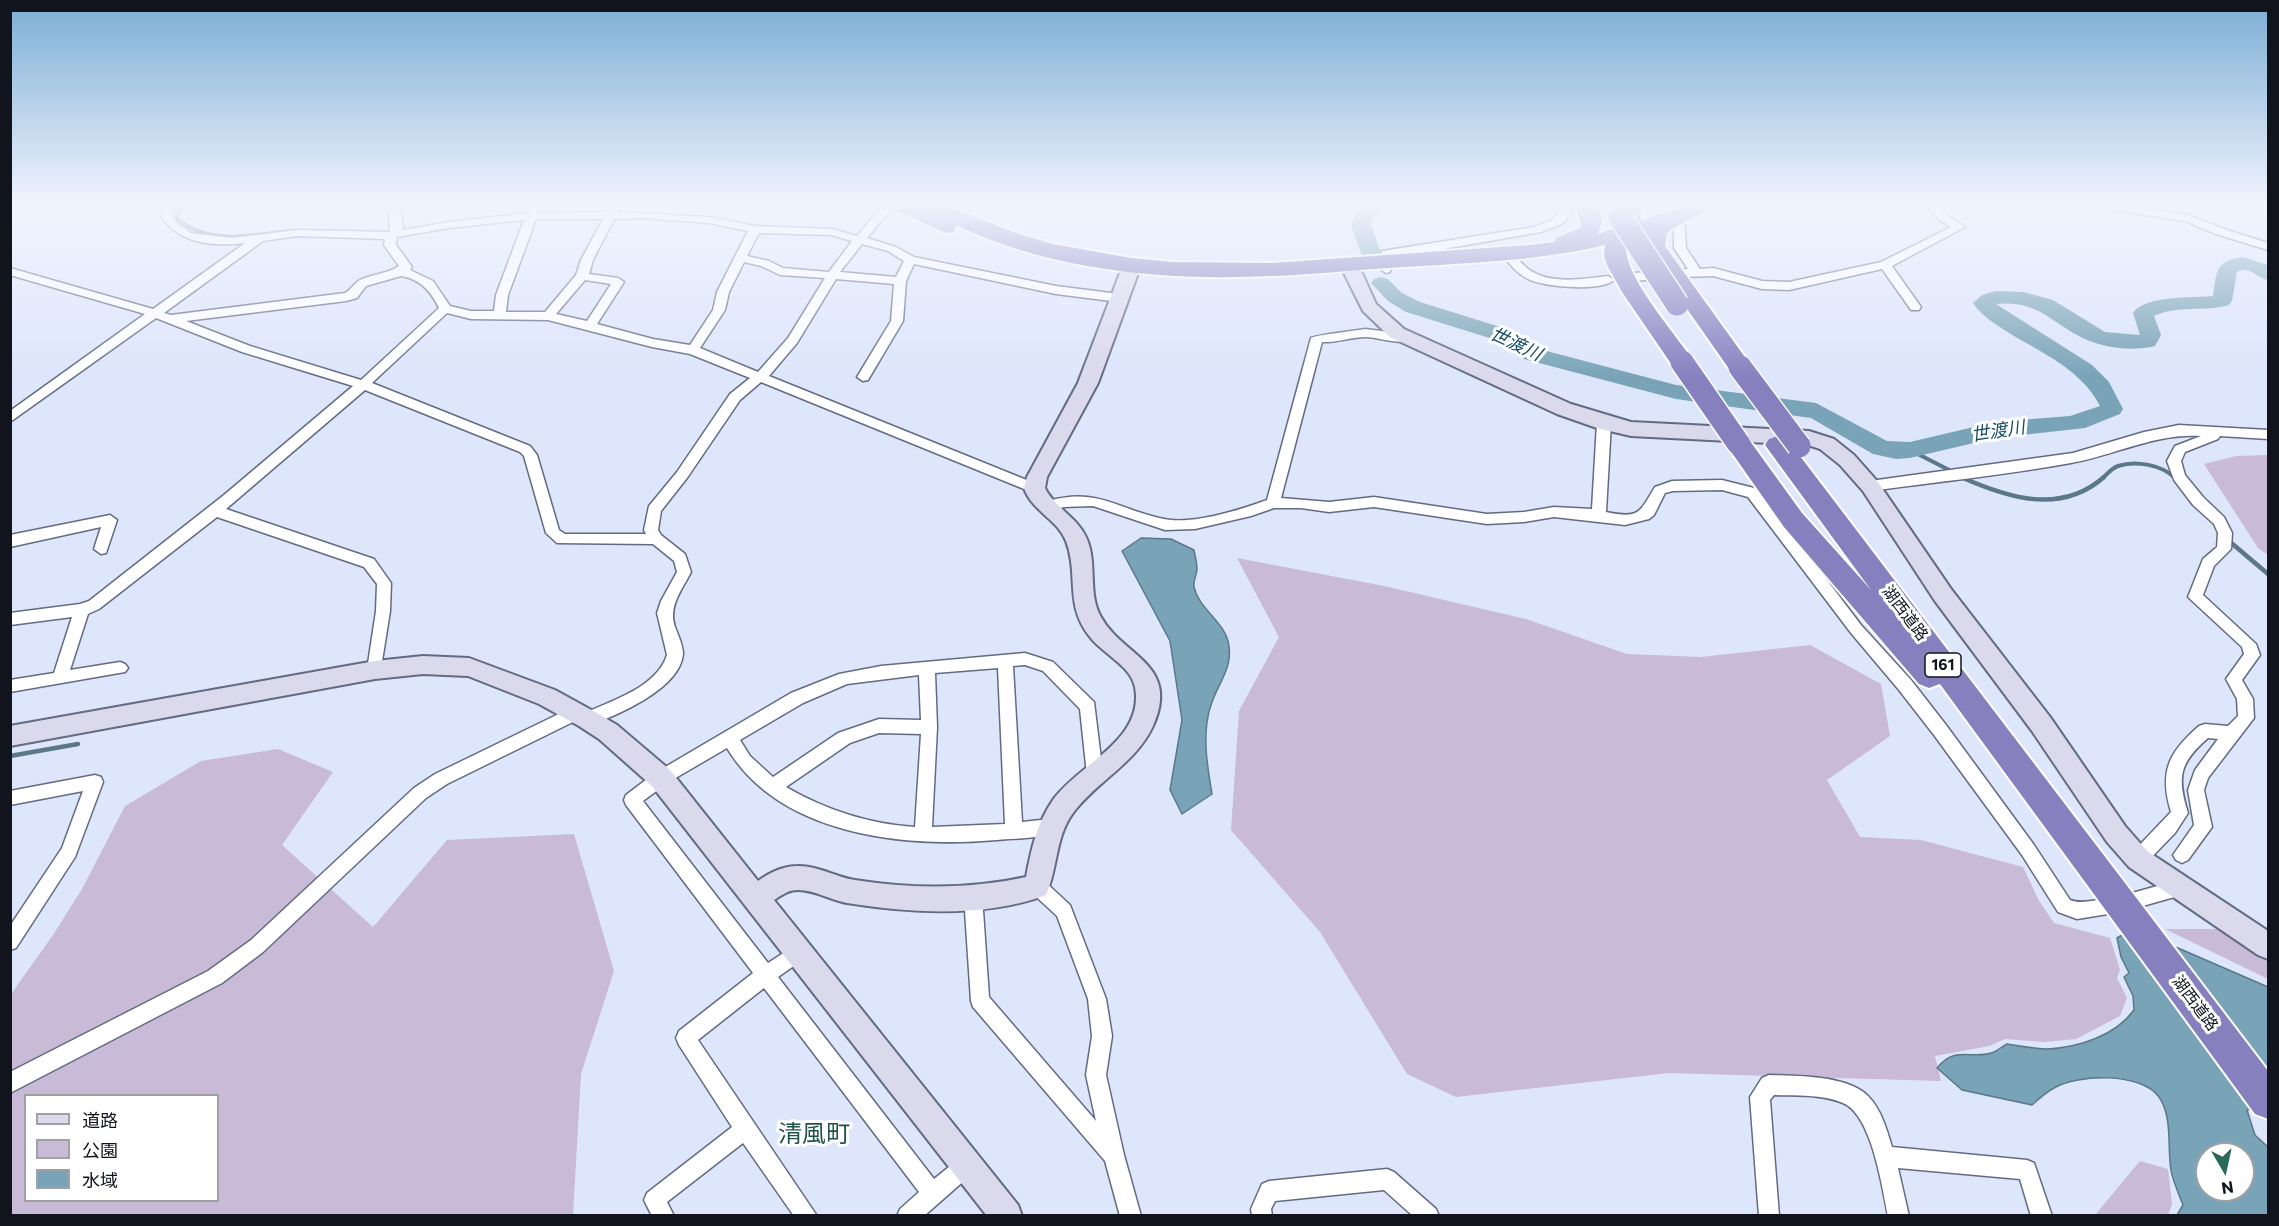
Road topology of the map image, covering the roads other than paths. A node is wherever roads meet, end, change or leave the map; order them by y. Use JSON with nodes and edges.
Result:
{"nodes":[{"id":1,"x":224,"y":263,"type":"edge"},
{"id":2,"x":403,"y":263,"type":"edge"},
{"id":3,"x":514,"y":263,"type":"edge"},
{"id":4,"x":586,"y":263,"type":"edge"},
{"id":5,"x":738,"y":263,"type":"edge"},
{"id":6,"x":765,"y":263,"type":"edge"},
{"id":7,"x":841,"y":263,"type":"edge"},
{"id":8,"x":908,"y":263,"type":"edge"},
{"id":9,"x":926,"y":263,"type":"edge"},
{"id":10,"x":1062,"y":263,"type":"edge"},
{"id":11,"x":1103,"y":263,"type":"edge"},
{"id":12,"x":1402,"y":263,"type":"edge"},
{"id":13,"x":1520,"y":263,"type":"edge"},
{"id":14,"x":1605,"y":263,"type":"edge"},
{"id":15,"x":1618,"y":263,"type":"edge"},
{"id":16,"x":1654,"y":263,"type":"edge"},
{"id":17,"x":1690,"y":263,"type":"edge"},
{"id":18,"x":1888,"y":263,"type":"edge"},
{"id":19,"x":1387,"y":265,"type":"junction"},
{"id":20,"x":1662,"y":265,"type":"joint"},
{"id":21,"x":1885,"y":265,"type":"junction"},
{"id":22,"x":1130,"y":270,"type":"junction"},
{"id":23,"x":10,"y":271,"type":"edge"},
{"id":24,"x":401,"y":272,"type":"junction"},
{"id":25,"x":1696,"y":272,"type":"junction"},
{"id":26,"x":1353,"y":273,"type":"junction"},
{"id":27,"x":1681,"y":273,"type":"dead end"},
{"id":28,"x":833,"y":274,"type":"junction"},
{"id":29,"x":1620,"y":274,"type":"junction"},
{"id":30,"x":582,"y":276,"type":"junction"},
{"id":31,"x":900,"y":281,"type":"junction"},
{"id":32,"x":1119,"y":298,"type":"junction"},
{"id":33,"x":1915,"y":307,"type":"dead end"},
{"id":34,"x":445,"y":309,"type":"junction"},
{"id":35,"x":154,"y":313,"type":"junction"},
{"id":36,"x":500,"y":314,"type":"junction"},
{"id":37,"x":548,"y":316,"type":"junction"},
{"id":38,"x":169,"y":319,"type":"junction"},
{"id":39,"x":590,"y":325,"type":"junction"},
{"id":40,"x":1410,"y":339,"type":"junction"},
{"id":41,"x":693,"y":350,"type":"junction"},
{"id":42,"x":863,"y":377,"type":"dead end"},
{"id":43,"x":1738,"y":377,"type":"junction"},
{"id":44,"x":758,"y":378,"type":"junction"},
{"id":45,"x":364,"y":385,"type":"junction"},
{"id":46,"x":10,"y":418,"type":"edge"},
{"id":47,"x":1604,"y":423,"type":"junction"},
{"id":48,"x":2217,"y":430,"type":"junction"},
{"id":49,"x":2268,"y":434,"type":"edge"},
{"id":50,"x":1870,"y":486,"type":"junction"},
{"id":51,"x":1042,"y":497,"type":"junction"},
{"id":52,"x":1273,"y":503,"type":"junction"},
{"id":53,"x":215,"y":511,"type":"junction"},
{"id":54,"x":1599,"y":515,"type":"junction"},
{"id":55,"x":656,"y":539,"type":"junction"},
{"id":56,"x":10,"y":542,"type":"edge"},
{"id":57,"x":101,"y":549,"type":"dead end"},
{"id":58,"x":82,"y":610,"type":"junction"},
{"id":59,"x":10,"y":619,"type":"edge"},
{"id":60,"x":1005,"y":660,"type":"junction"},
{"id":61,"x":927,"y":667,"type":"junction"},
{"id":62,"x":120,"y":668,"type":"dead end"},
{"id":63,"x":375,"y":670,"type":"junction"},
{"id":64,"x":60,"y":677,"type":"junction"},
{"id":65,"x":10,"y":686,"type":"edge"},
{"id":66,"x":582,"y":716,"type":"junction"},
{"id":67,"x":928,"y":727,"type":"junction"},
{"id":68,"x":2232,"y":733,"type":"junction"},
{"id":69,"x":10,"y":736,"type":"edge"},
{"id":70,"x":729,"y":738,"type":"junction"},
{"id":71,"x":1095,"y":776,"type":"junction"},
{"id":72,"x":661,"y":778,"type":"junction"},
{"id":73,"x":774,"y":786,"type":"junction"},
{"id":74,"x":10,"y":798,"type":"edge"},
{"id":75,"x":1050,"y":827,"type":"junction"},
{"id":76,"x":1014,"y":830,"type":"junction"},
{"id":77,"x":923,"y":834,"type":"junction"},
{"id":78,"x":2182,"y":855,"type":"dead end"},
{"id":79,"x":2138,"y":859,"type":"junction"},
{"id":80,"x":1037,"y":886,"type":"junction"},
{"id":81,"x":2179,"y":888,"type":"junction"},
{"id":82,"x":972,"y":896,"type":"junction"},
{"id":83,"x":756,"y":898,"type":"junction"},
{"id":84,"x":2118,"y":901,"type":"junction"},
{"id":85,"x":10,"y":942,"type":"edge"},
{"id":86,"x":2268,"y":946,"type":"edge"},
{"id":87,"x":799,"y":952,"type":"junction"},
{"id":88,"x":767,"y":974,"type":"junction"},
{"id":89,"x":10,"y":1083,"type":"edge"},
{"id":90,"x":2268,"y":1101,"type":"edge"},
{"id":91,"x":745,"y":1129,"type":"junction"},
{"id":92,"x":1114,"y":1156,"type":"junction"},
{"id":93,"x":1883,"y":1156,"type":"junction"},
{"id":94,"x":967,"y":1165,"type":"junction"},
{"id":95,"x":932,"y":1193,"type":"junction"},
{"id":96,"x":664,"y":1215,"type":"edge"},
{"id":97,"x":807,"y":1215,"type":"edge"},
{"id":98,"x":907,"y":1215,"type":"edge"},
{"id":99,"x":1007,"y":1215,"type":"edge"},
{"id":100,"x":1131,"y":1215,"type":"edge"},
{"id":101,"x":1262,"y":1215,"type":"edge"},
{"id":102,"x":1429,"y":1215,"type":"edge"},
{"id":103,"x":1769,"y":1215,"type":"edge"},
{"id":104,"x":1899,"y":1215,"type":"edge"},
{"id":105,"x":2042,"y":1215,"type":"edge"}],
"edges":[{"from":1,"to":35,"type":"street"},
{"from":2,"to":24,"type":"street"},
{"from":3,"to":36,"type":"street"},
{"from":4,"to":30,"type":"street"},
{"from":5,"to":41,"type":"street"},
{"from":6,"to":28,"type":"street"},
{"from":7,"to":28,"type":"street"},
{"from":8,"to":31,"type":"street"},
{"from":9,"to":32,"type":"street"},
{"from":10,"to":22,"type":"highway"},
{"from":11,"to":22,"type":"highway"},
{"from":12,"to":19,"type":"highway"},
{"from":13,"to":29,"type":"street"},
{"from":14,"to":29,"type":"highway"},
{"from":15,"to":29,"type":"highway"},
{"from":16,"to":43,"type":"highway","name":"湖西道路","number":"161","bridge":true},
{"from":17,"to":25,"type":"street"},
{"from":18,"to":21,"type":"street"},
{"from":19,"to":22,"type":"highway"},
{"from":19,"to":26,"type":"highway"},
{"from":20,"to":29,"type":"street"},
{"from":20,"to":43,"type":"highway"},
{"from":21,"to":25,"type":"street"},
{"from":21,"to":33,"type":"street"},
{"from":22,"to":26,"type":"highway"},
{"from":22,"to":32,"type":"street"},
{"from":23,"to":35,"type":"street"},
{"from":24,"to":34,"type":"street"},
{"from":24,"to":38,"type":"street"},
{"from":25,"to":27,"type":"street"},
{"from":26,"to":40,"type":"street"},
{"from":28,"to":31,"type":"street"},
{"from":28,"to":44,"type":"street"},
{"from":29,"to":84,"type":"highway","bridge":true},
{"from":30,"to":37,"type":"street"},
{"from":30,"to":39,"type":"street"},
{"from":31,"to":42,"type":"street"},
{"from":32,"to":51,"type":"street"},
{"from":34,"to":36,"type":"street"},
{"from":34,"to":45,"type":"street"},
{"from":35,"to":38,"type":"street"},
{"from":35,"to":46,"type":"street"},
{"from":36,"to":37,"type":"street"},
{"from":37,"to":39,"type":"street"},
{"from":38,"to":45,"type":"street"},
{"from":39,"to":41,"type":"street"},
{"from":40,"to":47,"type":"street"},
{"from":40,"to":52,"type":"street"},
{"from":41,"to":44,"type":"street"},
{"from":43,"to":84,"type":"highway","name":"湖西道路","number":"161"},
{"from":44,"to":51,"type":"street"},
{"from":44,"to":55,"type":"street"},
{"from":45,"to":53,"type":"street"},
{"from":45,"to":55,"type":"street"},
{"from":47,"to":50,"type":"street"},
{"from":47,"to":54,"type":"street"},
{"from":48,"to":49,"type":"street"},
{"from":48,"to":50,"type":"street"},
{"from":48,"to":68,"type":"street"},
{"from":50,"to":79,"type":"street"},
{"from":51,"to":52,"type":"street"},
{"from":51,"to":71,"type":"street"},
{"from":52,"to":54,"type":"street"},
{"from":53,"to":58,"type":"street"},
{"from":53,"to":63,"type":"street"},
{"from":54,"to":84,"type":"street"},
{"from":55,"to":66,"type":"street"},
{"from":56,"to":57,"type":"street"},
{"from":58,"to":59,"type":"street"},
{"from":58,"to":64,"type":"street"},
{"from":60,"to":61,"type":"street"},
{"from":60,"to":71,"type":"street"},
{"from":60,"to":76,"type":"street"},
{"from":61,"to":67,"type":"street"},
{"from":61,"to":70,"type":"street"},
{"from":62,"to":64,"type":"street"},
{"from":63,"to":66,"type":"street"},
{"from":63,"to":69,"type":"street"},
{"from":64,"to":65,"type":"street"},
{"from":66,"to":72,"type":"street"},
{"from":66,"to":89,"type":"street"},
{"from":67,"to":73,"type":"street"},
{"from":67,"to":77,"type":"street"},
{"from":68,"to":78,"type":"street"},
{"from":68,"to":79,"type":"street"},
{"from":70,"to":72,"type":"street"},
{"from":70,"to":73,"type":"street"},
{"from":71,"to":75,"type":"street"},
{"from":72,"to":83,"type":"street"},
{"from":72,"to":88,"type":"street"},
{"from":73,"to":77,"type":"street"},
{"from":74,"to":85,"type":"street"},
{"from":75,"to":76,"type":"street"},
{"from":75,"to":80,"type":"street"},
{"from":76,"to":77,"type":"street"},
{"from":79,"to":81,"type":"street"},
{"from":80,"to":82,"type":"street"},
{"from":80,"to":92,"type":"street"},
{"from":81,"to":84,"type":"street"},
{"from":81,"to":86,"type":"street"},
{"from":82,"to":83,"type":"street"},
{"from":82,"to":92,"type":"street"},
{"from":83,"to":87,"type":"street"},
{"from":84,"to":90,"type":"highway","name":"湖西道路","number":"161"},
{"from":87,"to":88,"type":"street"},
{"from":87,"to":94,"type":"street"},
{"from":88,"to":91,"type":"street"},
{"from":88,"to":95,"type":"street"},
{"from":91,"to":96,"type":"street"},
{"from":91,"to":97,"type":"street"},
{"from":92,"to":100,"type":"street"},
{"from":93,"to":103,"type":"street"},
{"from":93,"to":104,"type":"street"},
{"from":93,"to":105,"type":"street"},
{"from":94,"to":95,"type":"street"},
{"from":94,"to":99,"type":"street"},
{"from":95,"to":98,"type":"street"},
{"from":101,"to":102,"type":"street"}]}
